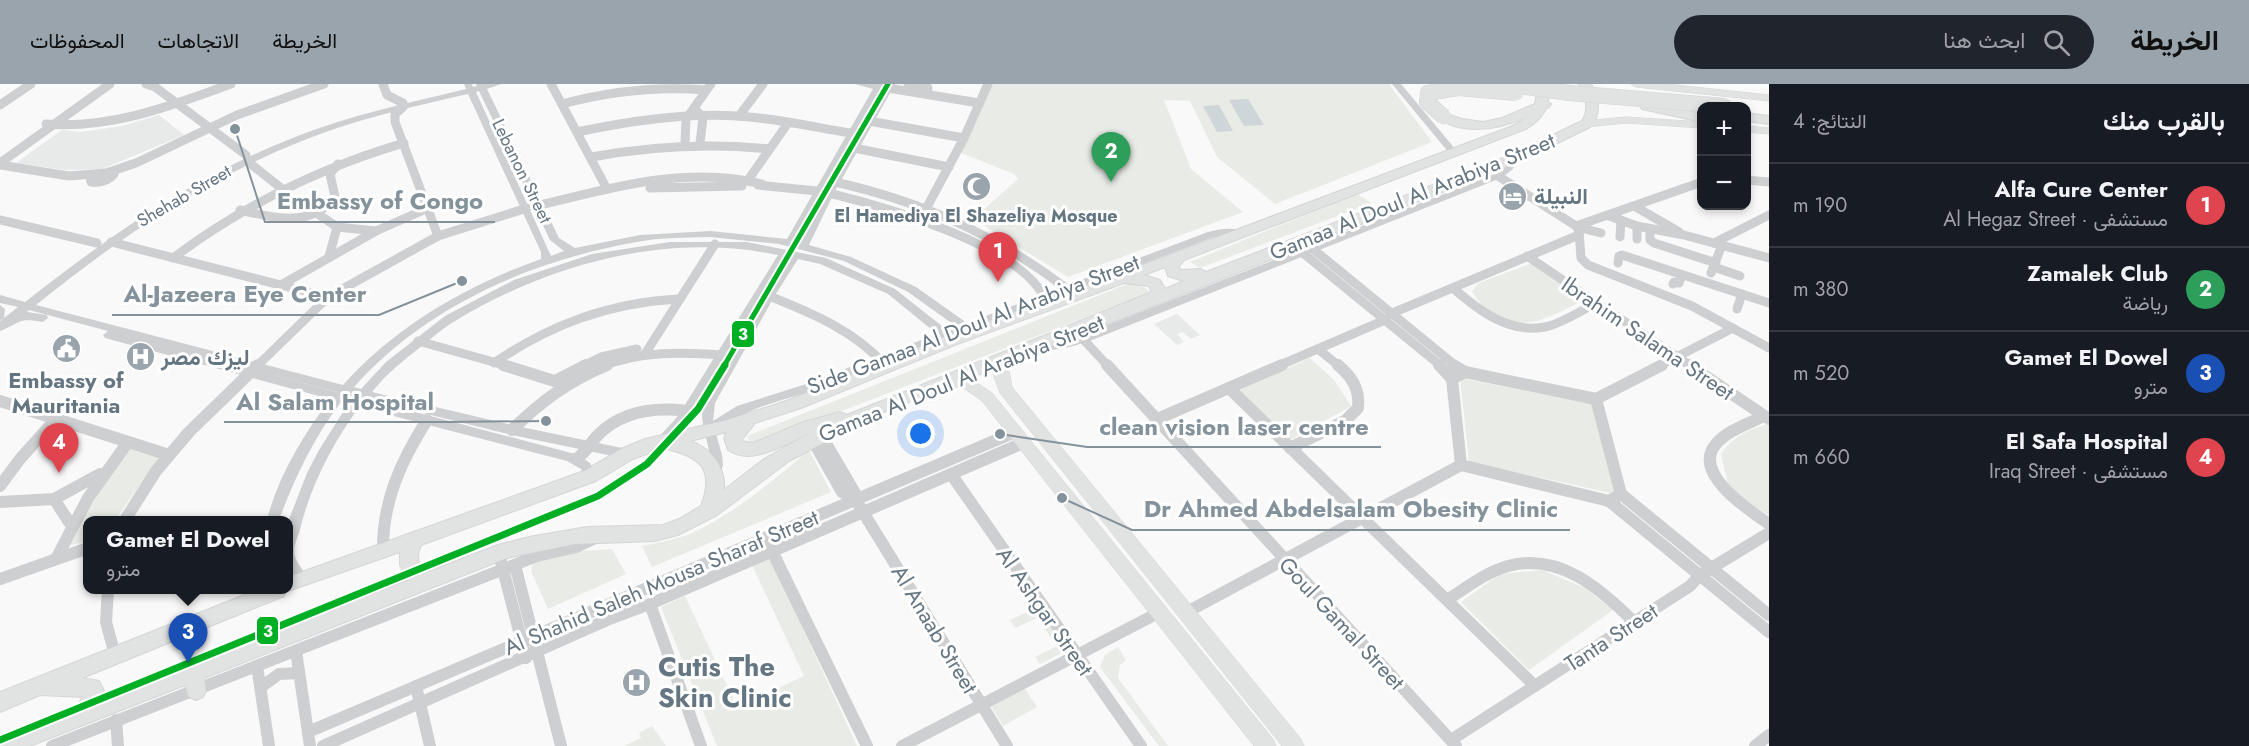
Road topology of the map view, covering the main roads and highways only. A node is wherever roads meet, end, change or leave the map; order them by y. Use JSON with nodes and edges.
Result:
{"nodes":[{"id":1,"x":1441,"y":84,"type":"edge"},
{"id":2,"x":1482,"y":84,"type":"edge"},
{"id":3,"x":1494,"y":84,"type":"edge"},
{"id":4,"x":1504,"y":84,"type":"edge"},
{"id":5,"x":1539,"y":84,"type":"edge"},
{"id":6,"x":1585,"y":84,"type":"edge"},
{"id":7,"x":1597,"y":84,"type":"edge"},
{"id":8,"x":1637,"y":84,"type":"edge"},
{"id":9,"x":1571,"y":95,"type":"junction"},
{"id":10,"x":1769,"y":98,"type":"edge"},
{"id":11,"x":1544,"y":104,"type":"junction"},
{"id":12,"x":1685,"y":104,"type":"junction"},
{"id":13,"x":1697,"y":105,"type":"edge"},
{"id":14,"x":1647,"y":106,"type":"junction"},
{"id":15,"x":1751,"y":108,"type":"edge"},
{"id":16,"x":1769,"y":110,"type":"edge"},
{"id":17,"x":1697,"y":112,"type":"edge"},
{"id":18,"x":1697,"y":117,"type":"edge"},
{"id":19,"x":1751,"y":118,"type":"edge"},
{"id":20,"x":1769,"y":120,"type":"edge"},
{"id":21,"x":1664,"y":122,"type":"junction"},
{"id":22,"x":1751,"y":122,"type":"edge"},
{"id":23,"x":1586,"y":124,"type":"junction"},
{"id":24,"x":1769,"y":124,"type":"edge"},
{"id":25,"x":1697,"y":125,"type":"edge"},
{"id":26,"x":1751,"y":129,"type":"edge"},
{"id":27,"x":1769,"y":131,"type":"edge"},
{"id":28,"x":1179,"y":257,"type":"junction"},
{"id":29,"x":1225,"y":271,"type":"junction"},
{"id":30,"x":1118,"y":280,"type":"junction"},
{"id":31,"x":1156,"y":298,"type":"junction"},
{"id":32,"x":1000,"y":360,"type":"junction"},
{"id":33,"x":947,"y":380,"type":"junction"},
{"id":34,"x":1005,"y":389,"type":"junction"},
{"id":35,"x":987,"y":397,"type":"junction"},
{"id":36,"x":862,"y":415,"type":"junction"},
{"id":37,"x":757,"y":417,"type":"junction"},
{"id":38,"x":658,"y":441,"type":"junction"},
{"id":39,"x":709,"y":510,"type":"junction"},
{"id":40,"x":414,"y":541,"type":"junction"},
{"id":41,"x":428,"y":581,"type":"junction"},
{"id":42,"x":295,"y":583,"type":"edge"},
{"id":43,"x":253,"y":595,"type":"edge"},
{"id":44,"x":41,"y":686,"type":"junction"},
{"id":45,"x":0,"y":692,"type":"edge"},
{"id":46,"x":0,"y":702,"type":"edge"},
{"id":47,"x":78,"y":717,"type":"junction"},
{"id":48,"x":4,"y":746,"type":"edge"},
{"id":49,"x":1266,"y":746,"type":"edge"},
{"id":50,"x":1294,"y":746,"type":"edge"}],
"edges":[{"from":1,"to":3,"type":"main road"},
{"from":2,"to":9,"type":"highway","bridge":true},
{"from":4,"to":9,"type":"highway","bridge":true},
{"from":5,"to":9,"type":"highway","bridge":true},
{"from":5,"to":11,"type":"main road"},
{"from":6,"to":23,"type":"main road"},
{"from":7,"to":12,"type":"highway","bridge":true},
{"from":8,"to":10,"type":"main road"},
{"from":8,"to":21,"type":"main road"},
{"from":9,"to":11,"type":"highway","bridge":true},
{"from":9,"to":12,"type":"highway","bridge":true},
{"from":9,"to":14,"type":"highway"},
{"from":11,"to":28,"type":"main road","name":"Gamaa Al Doul Al Arabiya Street"},
{"from":12,"to":13,"type":"highway","bridge":true},
{"from":14,"to":17,"type":"highway"},
{"from":14,"to":18,"type":"highway"},
{"from":15,"to":16,"type":"highway"},
{"from":19,"to":20,"type":"highway"},
{"from":21,"to":23,"type":"main road"},
{"from":21,"to":25,"type":"main road"},
{"from":22,"to":24,"type":"highway"},
{"from":23,"to":29,"type":"main road","name":"Gamaa Al Doul Al Arabiya Street"},
{"from":26,"to":27,"type":"main road"},
{"from":28,"to":29,"type":"main road"},
{"from":28,"to":30,"type":"main road","name":"Gamaa Al Doul Al Arabiya Street"},
{"from":29,"to":31,"type":"main road","name":"Gamaa Al Doul Al Arabiya Street"},
{"from":30,"to":31,"type":"main road"},
{"from":30,"to":37,"type":"main road","name":"Gamaa Al Doul Al Arabiya Street"},
{"from":31,"to":32,"type":"main road","name":"Gamaa Al Doul Al Arabiya Street"},
{"from":32,"to":33,"type":"main road","name":"Gamaa Al Doul Al Arabiya Street"},
{"from":32,"to":34,"type":"main road"},
{"from":33,"to":35,"type":"main road"},
{"from":33,"to":36,"type":"main road","name":"Gamaa Al Doul Al Arabiya Street"},
{"from":34,"to":35,"type":"main road"},
{"from":34,"to":50,"type":"main road"},
{"from":35,"to":49,"type":"main road"},
{"from":36,"to":37,"type":"main road"},
{"from":36,"to":39,"type":"main road","name":"Gamaa Al Doul Al Arabiya Street"},
{"from":37,"to":38,"type":"main road","name":"Gamaa Al Doul Al Arabiya Street"},
{"from":38,"to":39,"type":"main road"},
{"from":38,"to":40,"type":"main road","name":"Gamaa Al Doul Al Arabiya Street"},
{"from":39,"to":41,"type":"main road","name":"Gamaa Al Doul Al Arabiya Street"},
{"from":40,"to":41,"type":"main road"},
{"from":40,"to":42,"type":"main road","name":"Gamaa Al Doul Al Arabiya Street"},
{"from":41,"to":47,"type":"main road","name":"Gamaa Al Doul Al Arabiya Street"},
{"from":43,"to":44,"type":"main road"},
{"from":44,"to":45,"type":"main road"},
{"from":44,"to":46,"type":"main road"},
{"from":44,"to":47,"type":"main road"},
{"from":47,"to":48,"type":"main road","name":"Gamaa Al Doul Al Arabiya Street"}]}
